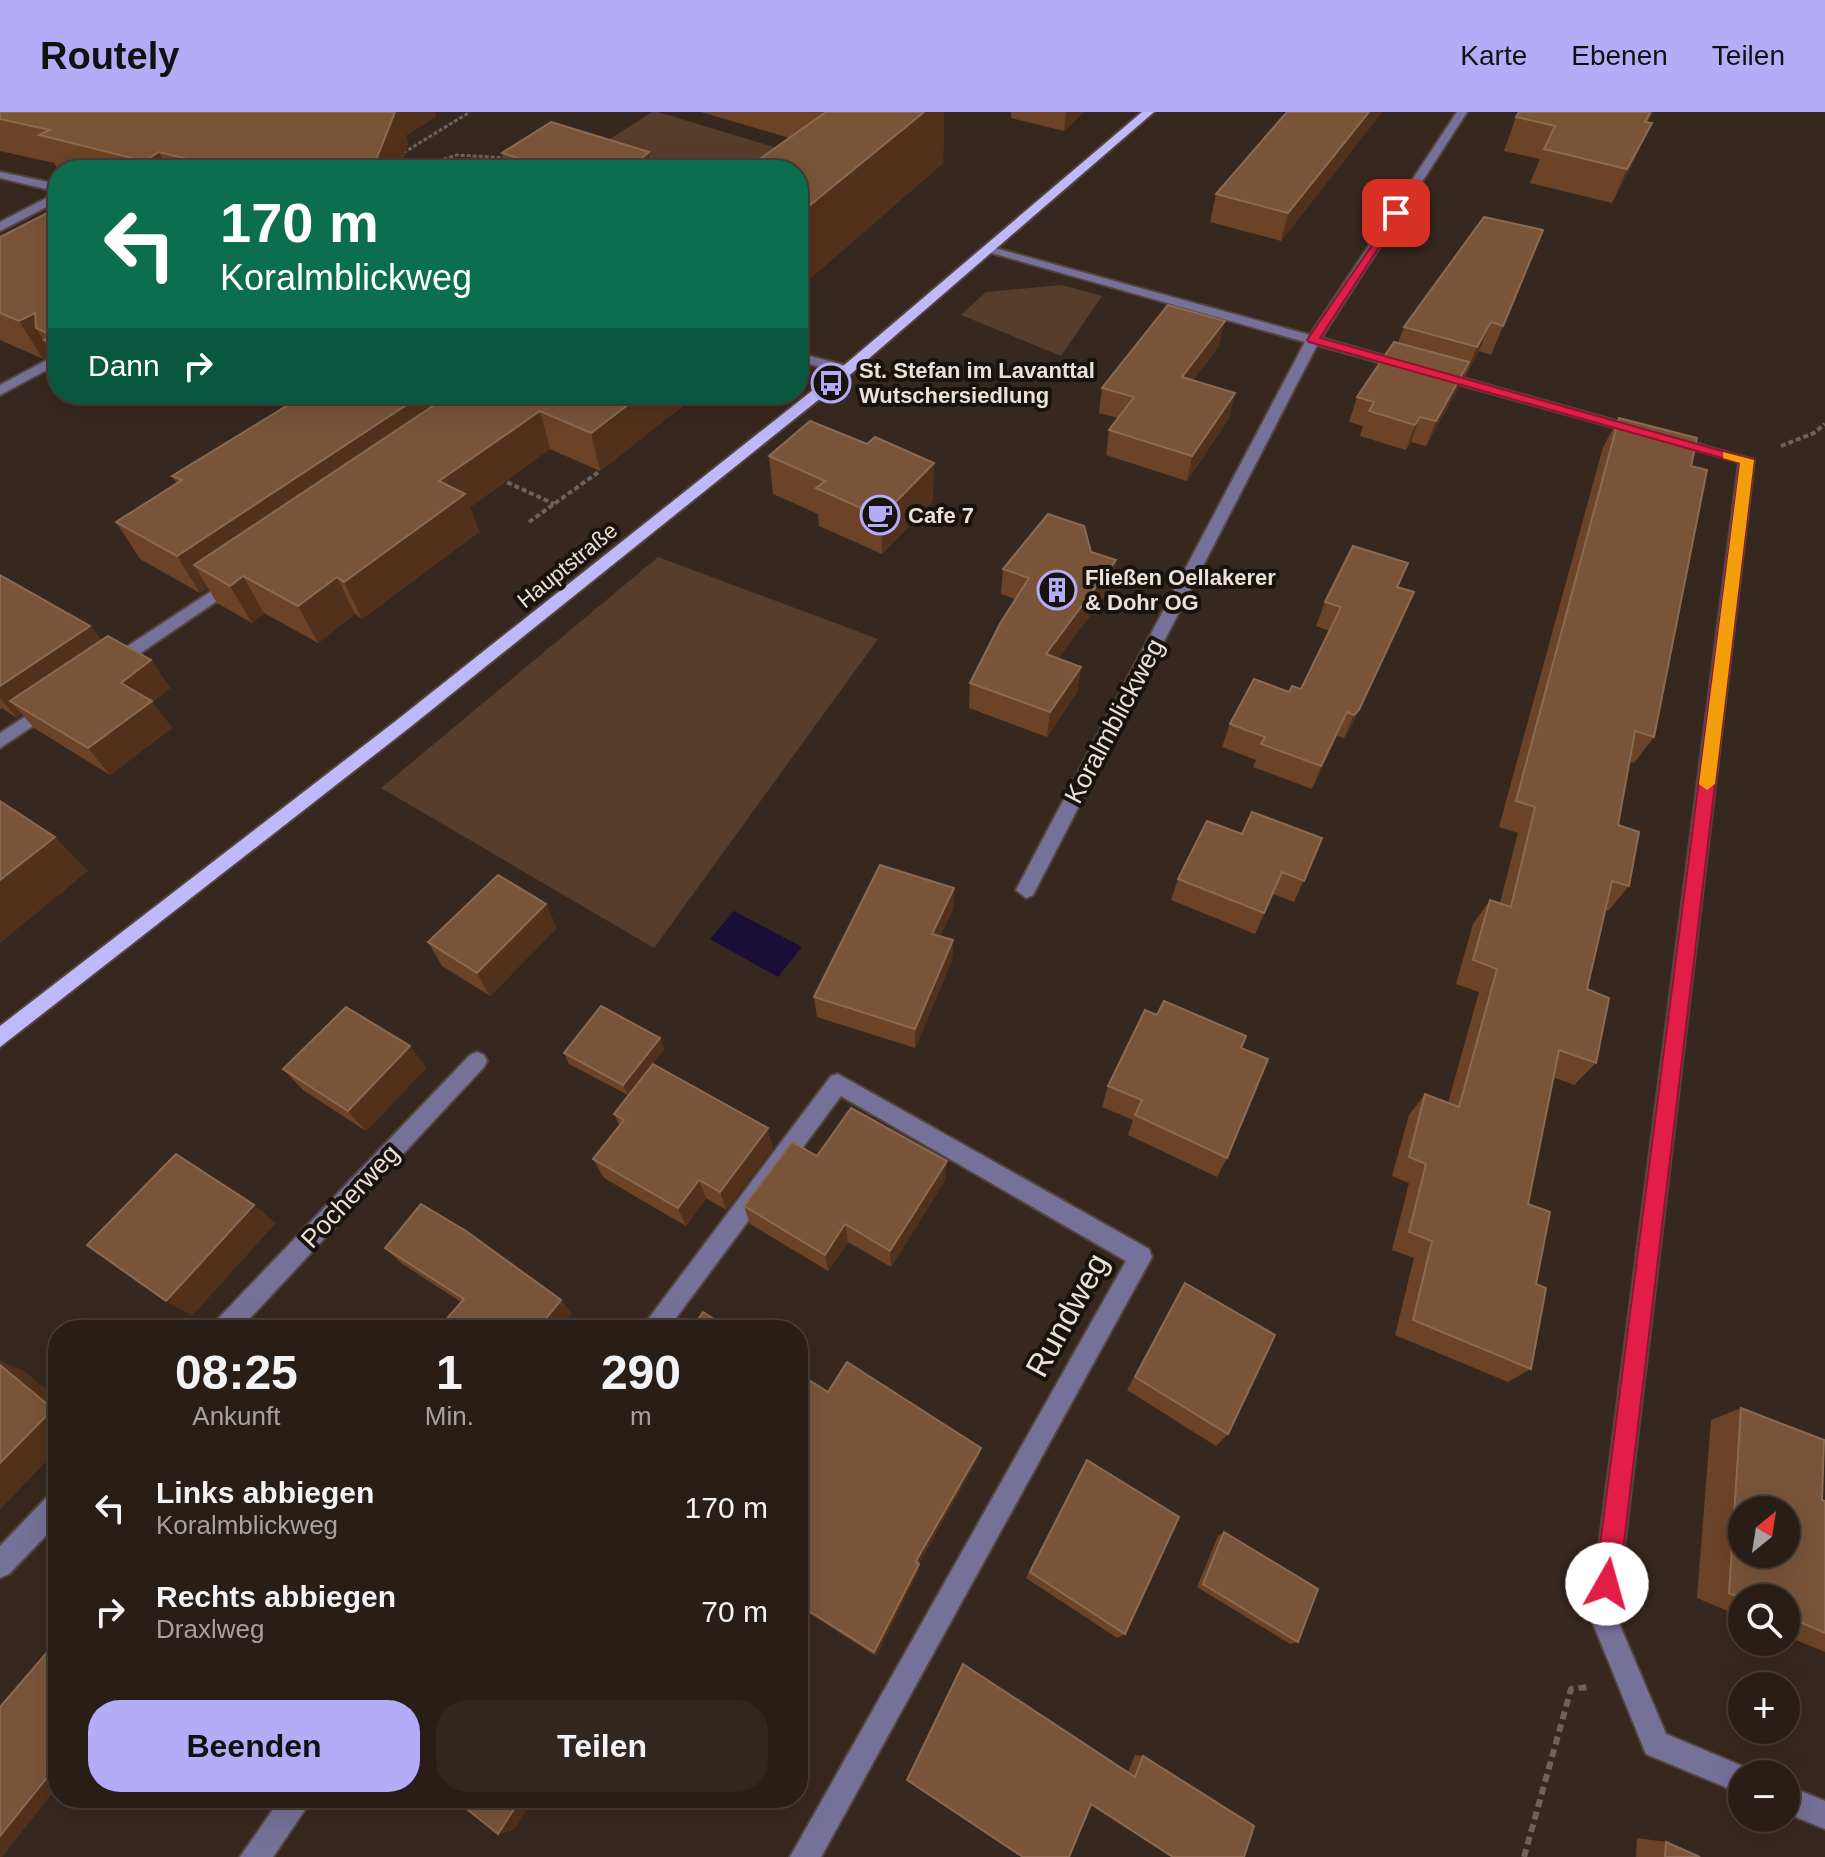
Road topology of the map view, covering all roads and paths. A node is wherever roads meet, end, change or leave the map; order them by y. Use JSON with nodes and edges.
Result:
{"nodes":[{"id":1,"x":470,"y":112,"type":"edge"},
{"id":2,"x":1149,"y":112,"type":"edge"},
{"id":3,"x":1462,"y":112,"type":"edge"},
{"id":4,"x":402,"y":153,"type":"dead end"},
{"id":5,"x":511,"y":159,"type":"edge"},
{"id":6,"x":434,"y":160,"type":"edge"},
{"id":7,"x":0,"y":175,"type":"edge"},
{"id":8,"x":48,"y":186,"type":"edge"},
{"id":9,"x":48,"y":201,"type":"edge"},
{"id":10,"x":0,"y":227,"type":"edge"},
{"id":11,"x":987,"y":250,"type":"junction"},
{"id":12,"x":1313,"y":340,"type":"junction"},
{"id":13,"x":808,"y":360,"type":"edge"},
{"id":14,"x":48,"y":364,"type":"edge"},
{"id":15,"x":847,"y":370,"type":"junction"},
{"id":16,"x":0,"y":391,"type":"edge"},
{"id":17,"x":808,"y":401,"type":"edge"},
{"id":18,"x":804,"y":404,"type":"edge"},
{"id":19,"x":1825,"y":424,"type":"edge"},
{"id":20,"x":1747,"y":460,"type":"junction"},
{"id":21,"x":600,"y":471,"type":"dead end"},
{"id":22,"x":500,"y":478,"type":"edge"},
{"id":23,"x":554,"y":504,"type":"junction"},
{"id":24,"x":529,"y":522,"type":"dead end"},
{"id":25,"x":248,"y":571,"type":"edge"},
{"id":26,"x":93,"y":677,"type":"edge"},
{"id":27,"x":68,"y":695,"type":"edge"},
{"id":28,"x":0,"y":742,"type":"edge"},
{"id":29,"x":1026,"y":890,"type":"dead end"},
{"id":30,"x":0,"y":1038,"type":"edge"},
{"id":31,"x":477,"y":1061,"type":"dead end"},
{"id":32,"x":232,"y":1320,"type":"edge"},
{"id":33,"x":660,"y":1320,"type":"edge"},
{"id":34,"x":48,"y":1515,"type":"edge"},
{"id":35,"x":0,"y":1565,"type":"edge"},
{"id":36,"x":1631,"y":1682,"type":"junction"},
{"id":37,"x":1728,"y":1774,"type":"edge"},
{"id":38,"x":1800,"y":1805,"type":"edge"},
{"id":39,"x":292,"y":1808,"type":"edge"},
{"id":40,"x":1825,"y":1815,"type":"edge"},
{"id":41,"x":255,"y":1857,"type":"edge"},
{"id":42,"x":805,"y":1857,"type":"edge"},
{"id":43,"x":1524,"y":1857,"type":"edge"}],
"edges":[{"from":1,"to":4,"type":"path"},
{"from":2,"to":11,"type":"main road","name":"Hauptstraße"},
{"from":3,"to":12,"type":"street","name":"Koralmblickweg"},
{"from":5,"to":6,"type":"path"},
{"from":7,"to":8,"type":"street"},
{"from":9,"to":10,"type":"street"},
{"from":11,"to":12,"type":"street"},
{"from":11,"to":15,"type":"main road","name":"Hauptstraße"},
{"from":12,"to":20,"type":"street"},
{"from":12,"to":29,"type":"street","name":"Koralmblickweg"},
{"from":13,"to":15,"type":"street"},
{"from":14,"to":16,"type":"street"},
{"from":15,"to":17,"type":"main road","name":"Hauptstraße"},
{"from":18,"to":30,"type":"main road","name":"Hauptstraße"},
{"from":19,"to":20,"type":"path"},
{"from":20,"to":36,"type":"street"},
{"from":21,"to":23,"type":"path"},
{"from":22,"to":23,"type":"path"},
{"from":23,"to":24,"type":"path"},
{"from":25,"to":26,"type":"street"},
{"from":27,"to":28,"type":"street"},
{"from":31,"to":32,"type":"street","name":"Pocherweg"},
{"from":33,"to":42,"type":"street","name":"Rundweg"},
{"from":34,"to":35,"type":"street"},
{"from":36,"to":37,"type":"street"},
{"from":36,"to":43,"type":"path"},
{"from":38,"to":40,"type":"street"},
{"from":39,"to":41,"type":"street"}]}
